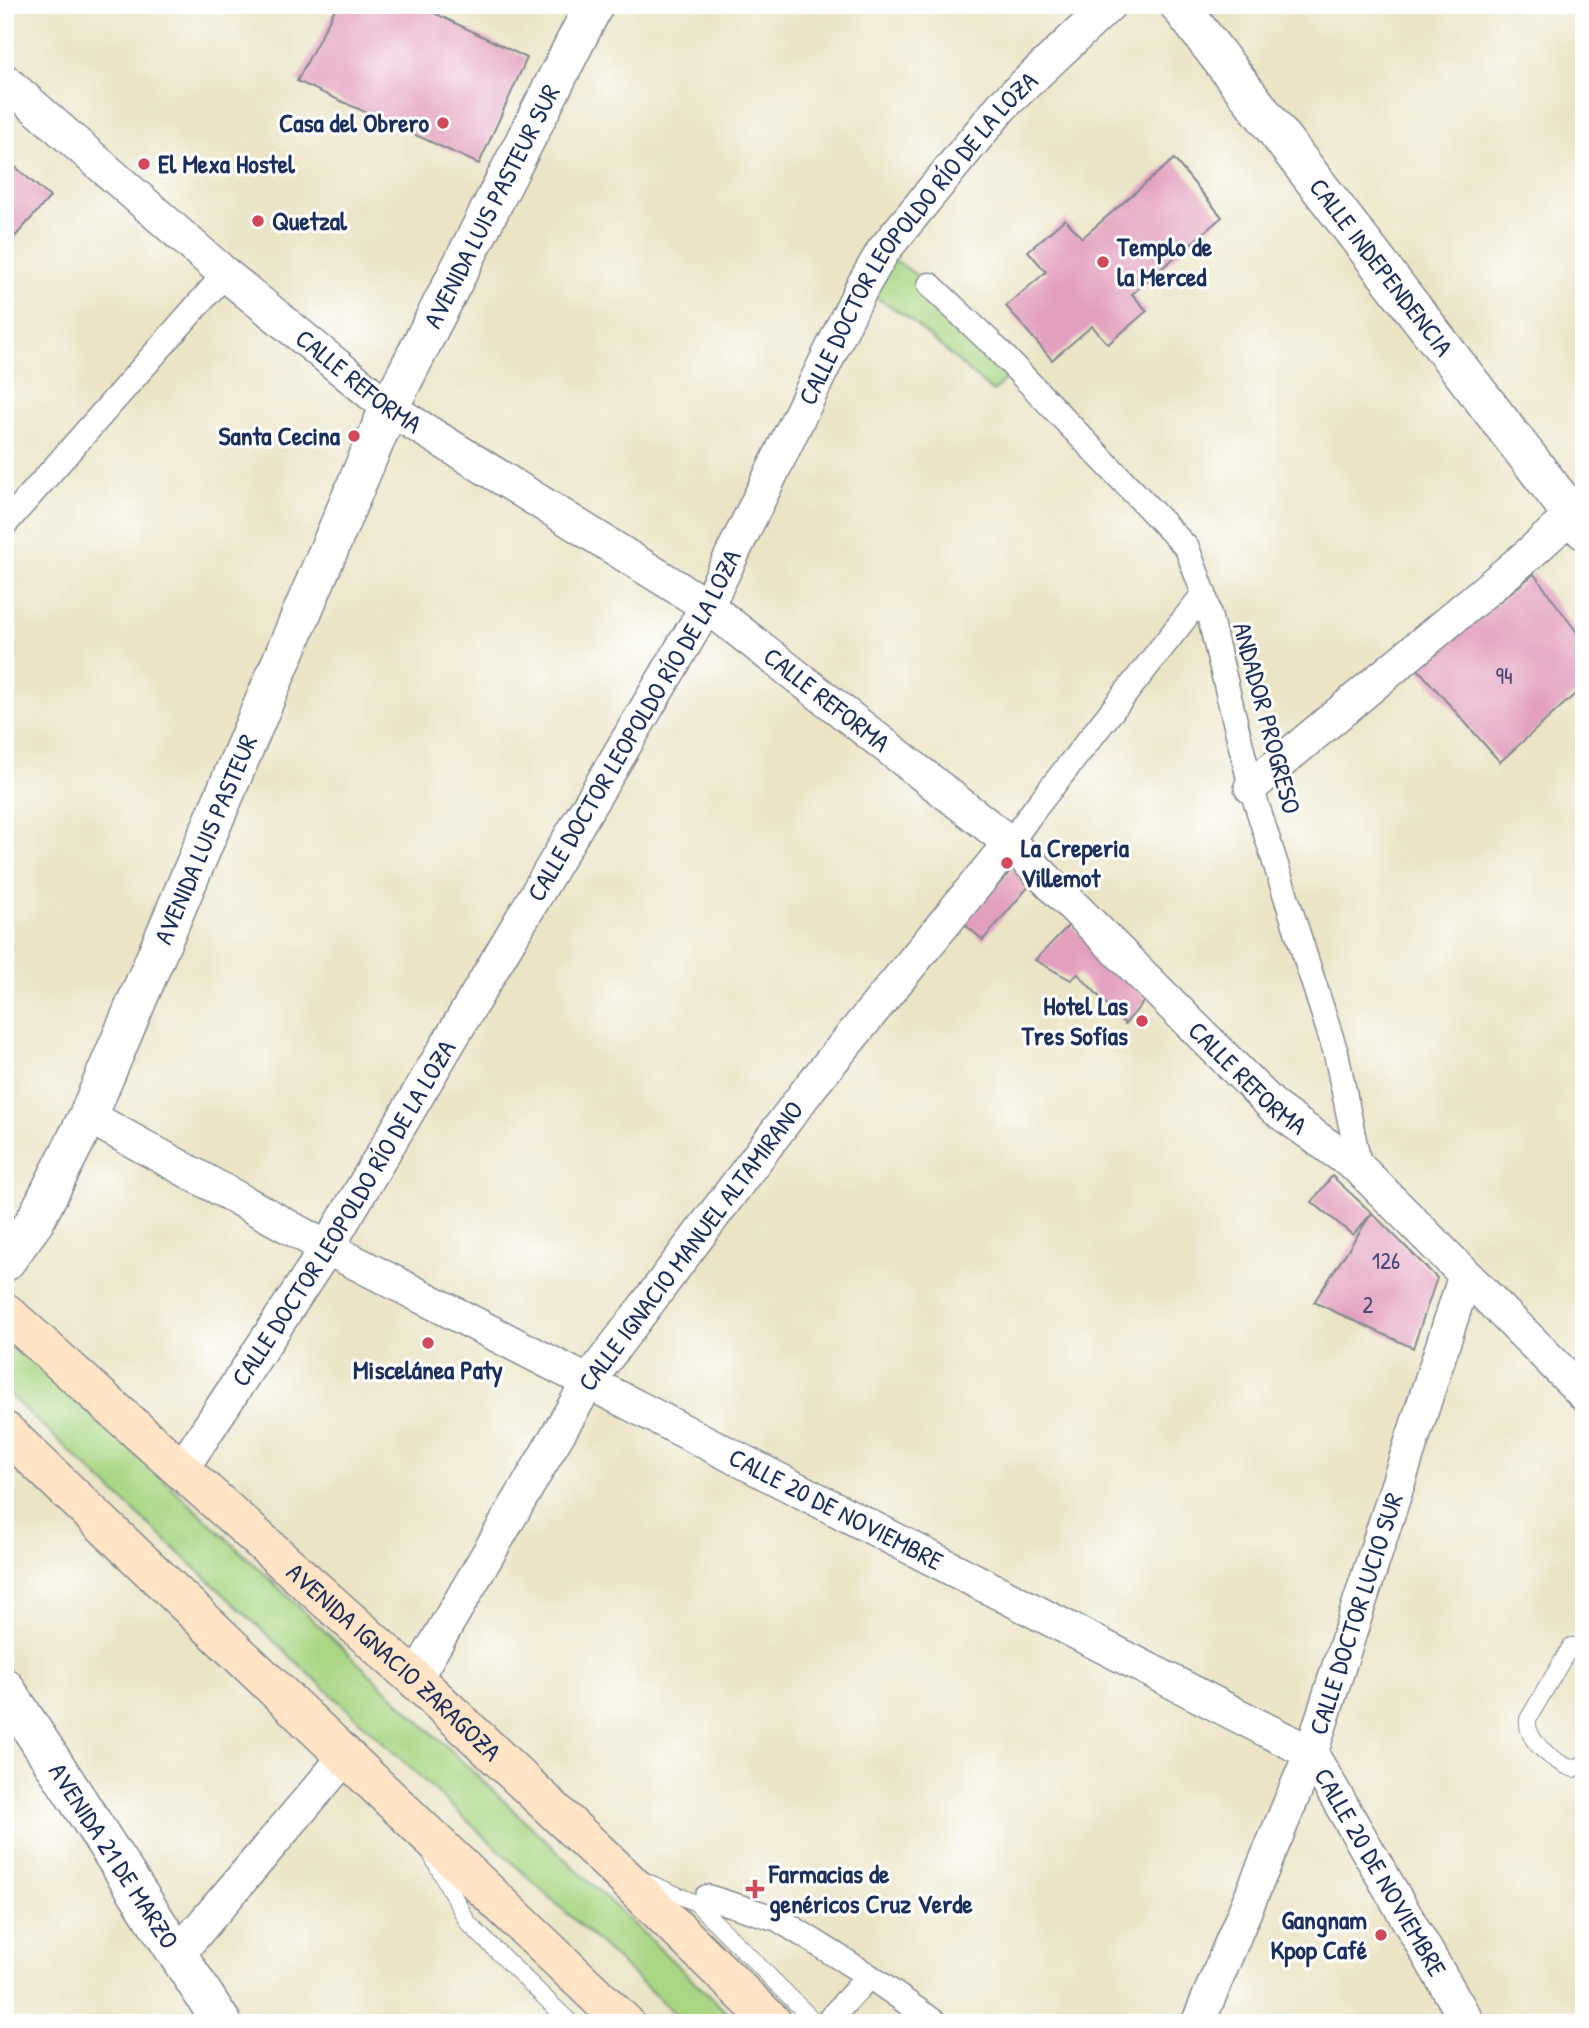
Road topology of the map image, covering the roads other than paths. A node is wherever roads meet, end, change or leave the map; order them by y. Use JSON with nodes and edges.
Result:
{"nodes":[{"id":1,"x":594,"y":5,"type":"edge"},
{"id":2,"x":1109,"y":5,"type":"edge"},
{"id":3,"x":1179,"y":5,"type":"edge"},
{"id":4,"x":5,"y":80,"type":"edge"},
{"id":5,"x":225,"y":274,"type":"junction"},
{"id":6,"x":930,"y":285,"type":"dead end"},
{"id":7,"x":389,"y":408,"type":"junction"},
{"id":8,"x":1579,"y":522,"type":"edge"},
{"id":9,"x":5,"y":524,"type":"edge"},
{"id":10,"x":1204,"y":594,"type":"junction"},
{"id":11,"x":707,"y":606,"type":"junction"},
{"id":12,"x":1251,"y":788,"type":"junction"},
{"id":13,"x":1010,"y":843,"type":"junction"},
{"id":14,"x":88,"y":1116,"type":"junction"},
{"id":15,"x":1360,"y":1169,"type":"junction"},
{"id":16,"x":327,"y":1248,"type":"junction"},
{"id":17,"x":5,"y":1262,"type":"edge"},
{"id":18,"x":1465,"y":1276,"type":"junction"},
{"id":19,"x":5,"y":1312,"type":"edge"},
{"id":20,"x":589,"y":1381,"type":"junction"},
{"id":21,"x":1584,"y":1394,"type":"edge"},
{"id":22,"x":5,"y":1431,"type":"edge"},
{"id":23,"x":181,"y":1470,"type":"junction"},
{"id":24,"x":1584,"y":1652,"type":"edge"},
{"id":25,"x":415,"y":1679,"type":"junction"},
{"id":26,"x":5,"y":1688,"type":"edge"},
{"id":27,"x":1311,"y":1753,"type":"junction"},
{"id":28,"x":346,"y":1756,"type":"junction"},
{"id":29,"x":1584,"y":1763,"type":"edge"},
{"id":30,"x":410,"y":1817,"type":"junction"},
{"id":31,"x":617,"y":1870,"type":"junction"},
{"id":32,"x":707,"y":1897,"type":"dead end"},
{"id":33,"x":178,"y":1954,"type":"junction"},
{"id":34,"x":869,"y":1976,"type":"junction"},
{"id":35,"x":823,"y":2021,"type":"edge"},
{"id":36,"x":222,"y":2023,"type":"edge"},
{"id":37,"x":571,"y":2023,"type":"edge"},
{"id":38,"x":625,"y":2023,"type":"edge"},
{"id":39,"x":773,"y":2023,"type":"edge"},
{"id":40,"x":936,"y":2023,"type":"edge"},
{"id":41,"x":1198,"y":2023,"type":"edge"},
{"id":42,"x":1468,"y":2023,"type":"edge"}],
"edges":[{"from":1,"to":7,"type":"street","name":"AVENIDA LUIS PASTEUR SUR"},
{"from":2,"to":11,"type":"street","name":"CALLE DOCTOR LEOPOLDO RÍO DE LA LOZA"},
{"from":3,"to":8,"type":"street","name":"CALLE INDEPENDENCIA"},
{"from":4,"to":5,"type":"street","name":"CALLE REFORMA"},
{"from":5,"to":7,"type":"street","name":"CALLE REFORMA"},
{"from":5,"to":9,"type":"street"},
{"from":6,"to":10,"type":"street","name":"ANDADOR PROGRESO"},
{"from":7,"to":11,"type":"street","name":"CALLE REFORMA"},
{"from":7,"to":14,"type":"street","name":"AVENIDA LUIS PASTEUR"},
{"from":8,"to":12,"type":"street"},
{"from":10,"to":12,"type":"street","name":"ANDADOR PROGRESO"},
{"from":10,"to":13,"type":"street"},
{"from":11,"to":13,"type":"street","name":"CALLE REFORMA"},
{"from":11,"to":16,"type":"street","name":"CALLE DOCTOR LEOPOLDO RÍO DE LA LOZA"},
{"from":12,"to":15,"type":"street","name":"ANDADOR PROGRESO"},
{"from":13,"to":15,"type":"street","name":"CALLE REFORMA"},
{"from":13,"to":20,"type":"street","name":"CALLE IGNACIO MANUEL ALTAMIRANO"},
{"from":14,"to":16,"type":"street","name":"CALLE 20 DE NOVIEMBRE"},
{"from":14,"to":17,"type":"street","name":"AVENIDA LUIS PASTEUR"},
{"from":15,"to":18,"type":"street","name":"CALLE REFORMA"},
{"from":16,"to":20,"type":"street","name":"CALLE 20 DE NOVIEMBRE"},
{"from":16,"to":23,"type":"street","name":"CALLE DOCTOR LEOPOLDO RÍO DE LA LOZA"},
{"from":18,"to":21,"type":"street","name":"CALLE REFORMA"},
{"from":18,"to":27,"type":"street","name":"CALLE DOCTOR LUCIO SUR"},
{"from":19,"to":23,"type":"main road","name":"AVENIDA IGNACIO ZARAGOZA"},
{"from":20,"to":25,"type":"street","name":"CALLE IGNACIO MANUEL ALTAMIRANO"},
{"from":20,"to":27,"type":"street","name":"CALLE 20 DE NOVIEMBRE"},
{"from":22,"to":28,"type":"main road"},
{"from":23,"to":25,"type":"main road","name":"AVENIDA IGNACIO ZARAGOZA"},
{"from":24,"to":29,"type":"lane"},
{"from":25,"to":31,"type":"main road","name":"AVENIDA IGNACIO ZARAGOZA"},
{"from":26,"to":33,"type":"street","name":"AVENIDA 21 DE MARZO"},
{"from":27,"to":41,"type":"street","name":"CALLE DOCTOR LUCIO SUR"},
{"from":27,"to":42,"type":"street","name":"CALLE 20 DE NOVIEMBRE"},
{"from":28,"to":30,"type":"main road"},
{"from":28,"to":33,"type":"street"},
{"from":30,"to":37,"type":"lane"},
{"from":30,"to":38,"type":"main road"},
{"from":31,"to":35,"type":"lane"},
{"from":31,"to":39,"type":"main road","name":"AVENIDA IGNACIO ZARAGOZA"},
{"from":32,"to":34,"type":"street"},
{"from":33,"to":36,"type":"street","name":"AVENIDA 21 DE MARZO"},
{"from":34,"to":35,"type":"street"},
{"from":34,"to":40,"type":"street"}]}
